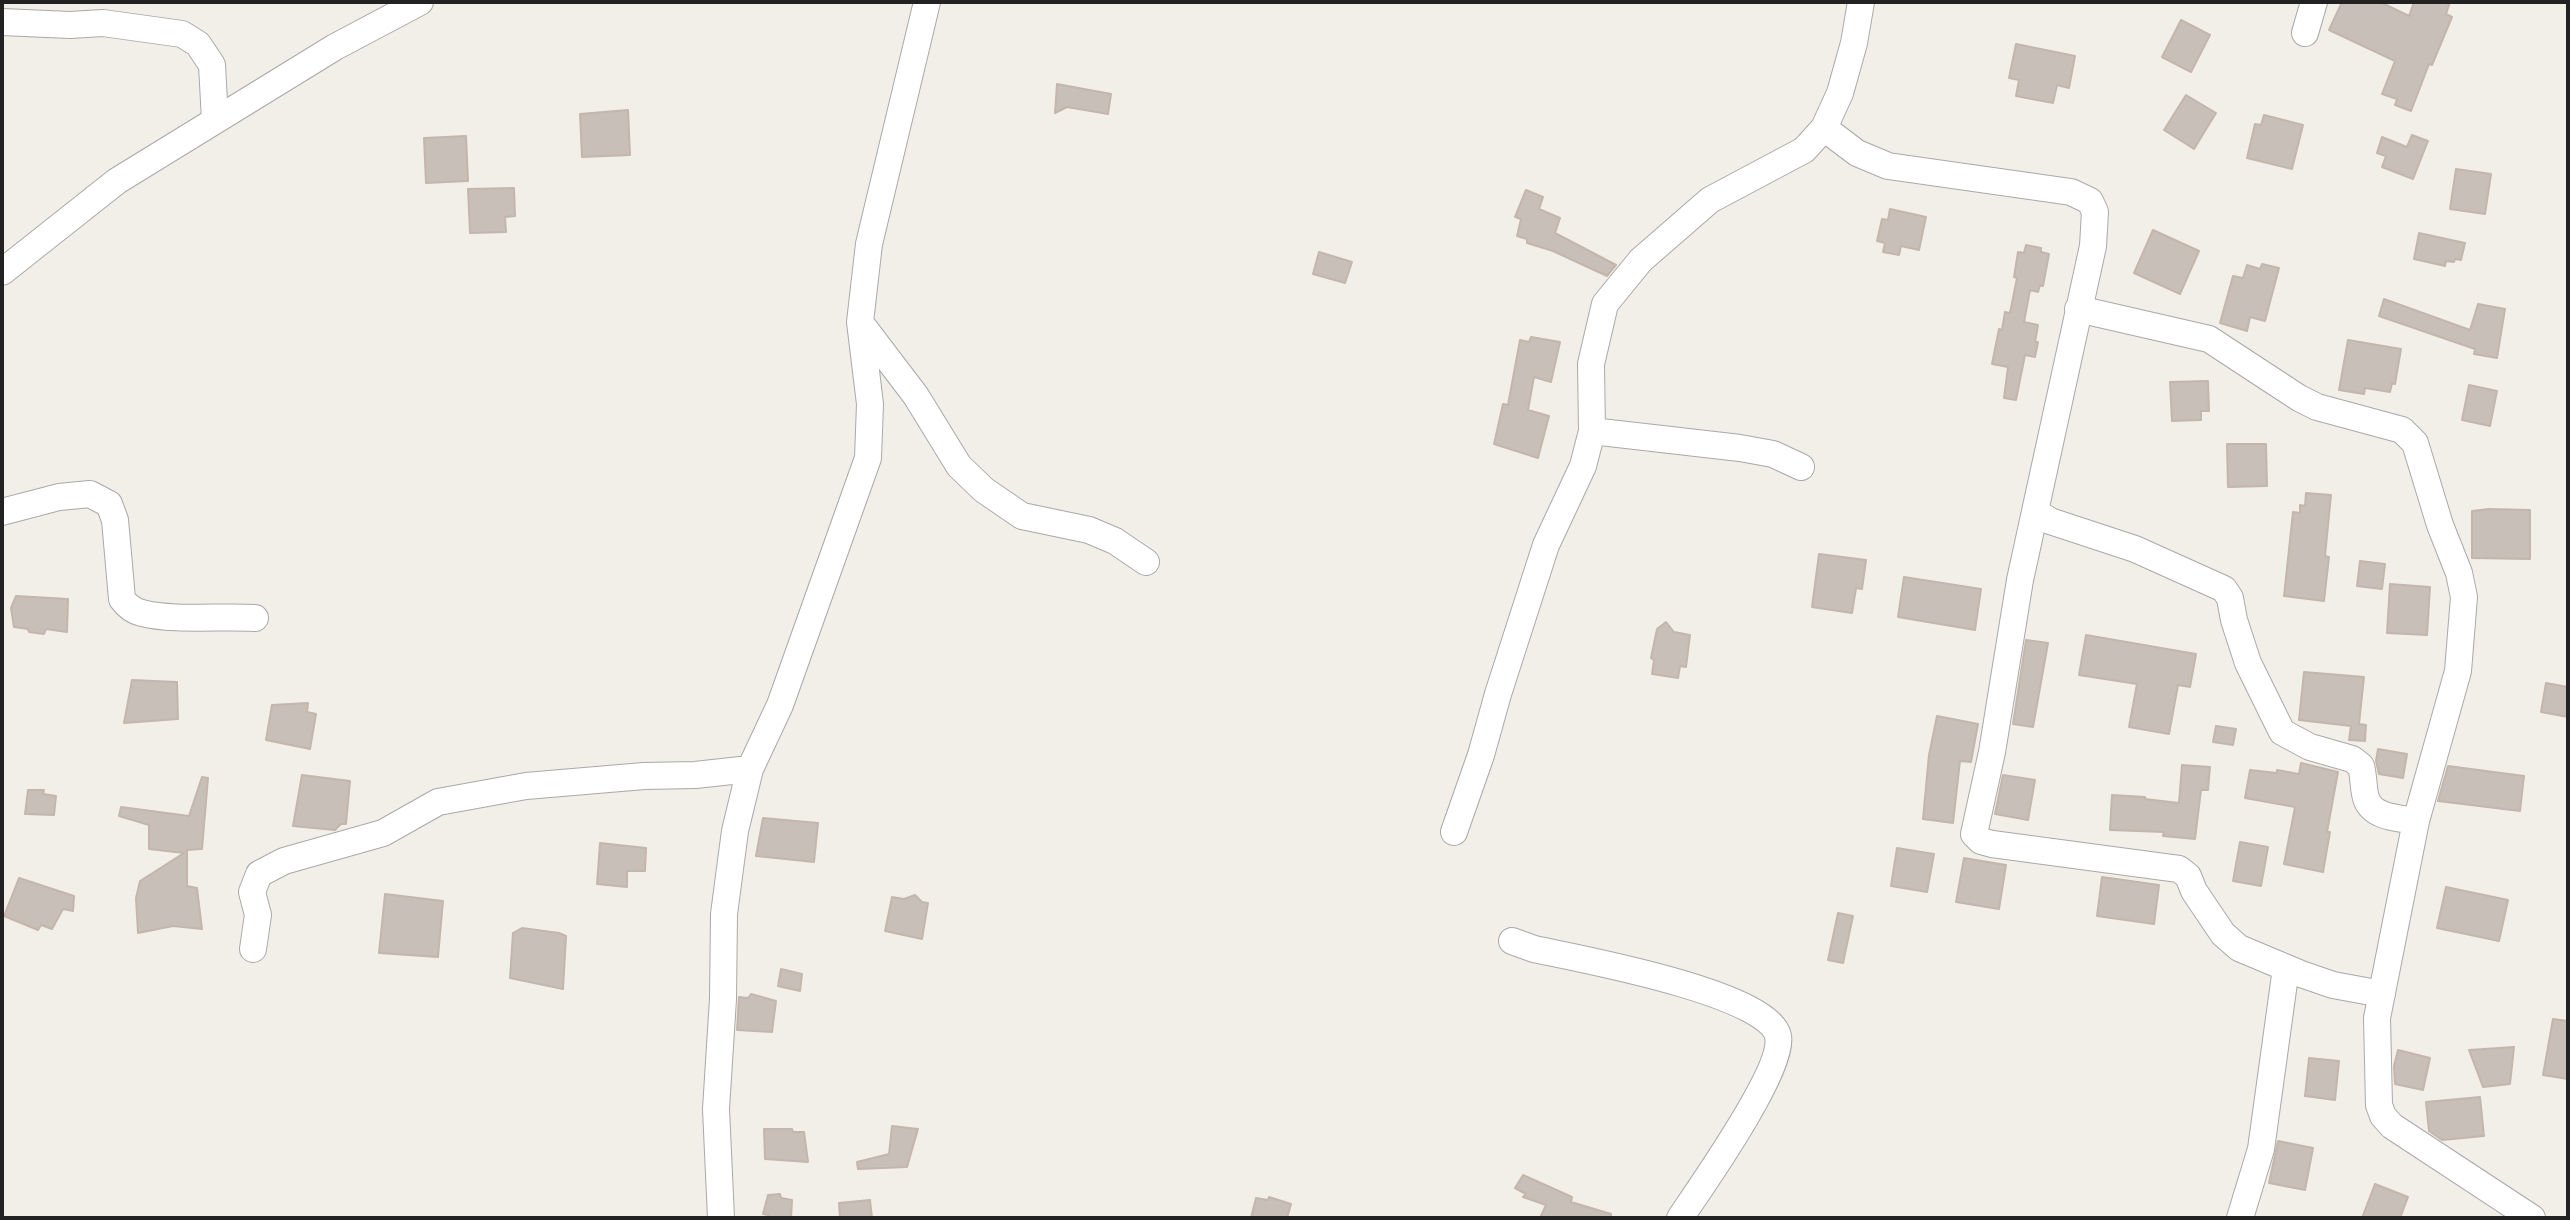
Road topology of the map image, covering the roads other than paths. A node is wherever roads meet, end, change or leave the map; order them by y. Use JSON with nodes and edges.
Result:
{"nodes":[{"id":1,"x":420,"y":2,"type":"edge"},
{"id":2,"x":927,"y":2,"type":"edge"},
{"id":3,"x":1861,"y":2,"type":"edge"},
{"id":4,"x":2314,"y":2,"type":"edge"},
{"id":5,"x":2,"y":22,"type":"edge"},
{"id":6,"x":2305,"y":33,"type":"dead end"},
{"id":7,"x":215,"y":120,"type":"junction"},
{"id":8,"x":1824,"y":128,"type":"junction"},
{"id":9,"x":2,"y":272,"type":"edge"},
{"id":10,"x":2078,"y":309,"type":"junction"},
{"id":11,"x":860,"y":322,"type":"junction"},
{"id":12,"x":1592,"y":431,"type":"junction"},
{"id":13,"x":1801,"y":467,"type":"dead end"},
{"id":14,"x":2,"y":512,"type":"edge"},
{"id":15,"x":2036,"y":512,"type":"junction"},
{"id":16,"x":1146,"y":562,"type":"dead end"},
{"id":17,"x":255,"y":618,"type":"dead end"},
{"id":18,"x":750,"y":769,"type":"junction"},
{"id":19,"x":2416,"y":821,"type":"junction"},
{"id":20,"x":1454,"y":832,"type":"dead end"},
{"id":21,"x":1512,"y":941,"type":"dead end"},
{"id":22,"x":253,"y":949,"type":"dead end"},
{"id":23,"x":2286,"y":968,"type":"junction"},
{"id":24,"x":2382,"y":994,"type":"junction"},
{"id":25,"x":721,"y":1218,"type":"edge"},
{"id":26,"x":1680,"y":1218,"type":"edge"},
{"id":27,"x":2240,"y":1218,"type":"edge"},
{"id":28,"x":2532,"y":1218,"type":"edge"}],
"edges":[{"from":1,"to":7,"type":"street"},
{"from":2,"to":11,"type":"street"},
{"from":3,"to":8,"type":"street"},
{"from":4,"to":6,"type":"street"},
{"from":5,"to":7,"type":"street"},
{"from":7,"to":9,"type":"street"},
{"from":8,"to":10,"type":"street"},
{"from":8,"to":12,"type":"street"},
{"from":10,"to":15,"type":"street"},
{"from":10,"to":19,"type":"street"},
{"from":11,"to":16,"type":"street"},
{"from":11,"to":18,"type":"street"},
{"from":12,"to":13,"type":"street"},
{"from":12,"to":20,"type":"street"},
{"from":14,"to":17,"type":"street"},
{"from":15,"to":19,"type":"street"},
{"from":15,"to":23,"type":"street"},
{"from":18,"to":22,"type":"street"},
{"from":18,"to":25,"type":"street"},
{"from":19,"to":24,"type":"street"},
{"from":21,"to":26,"type":"street"},
{"from":23,"to":24,"type":"street"},
{"from":23,"to":27,"type":"street"},
{"from":24,"to":28,"type":"street"}]}
